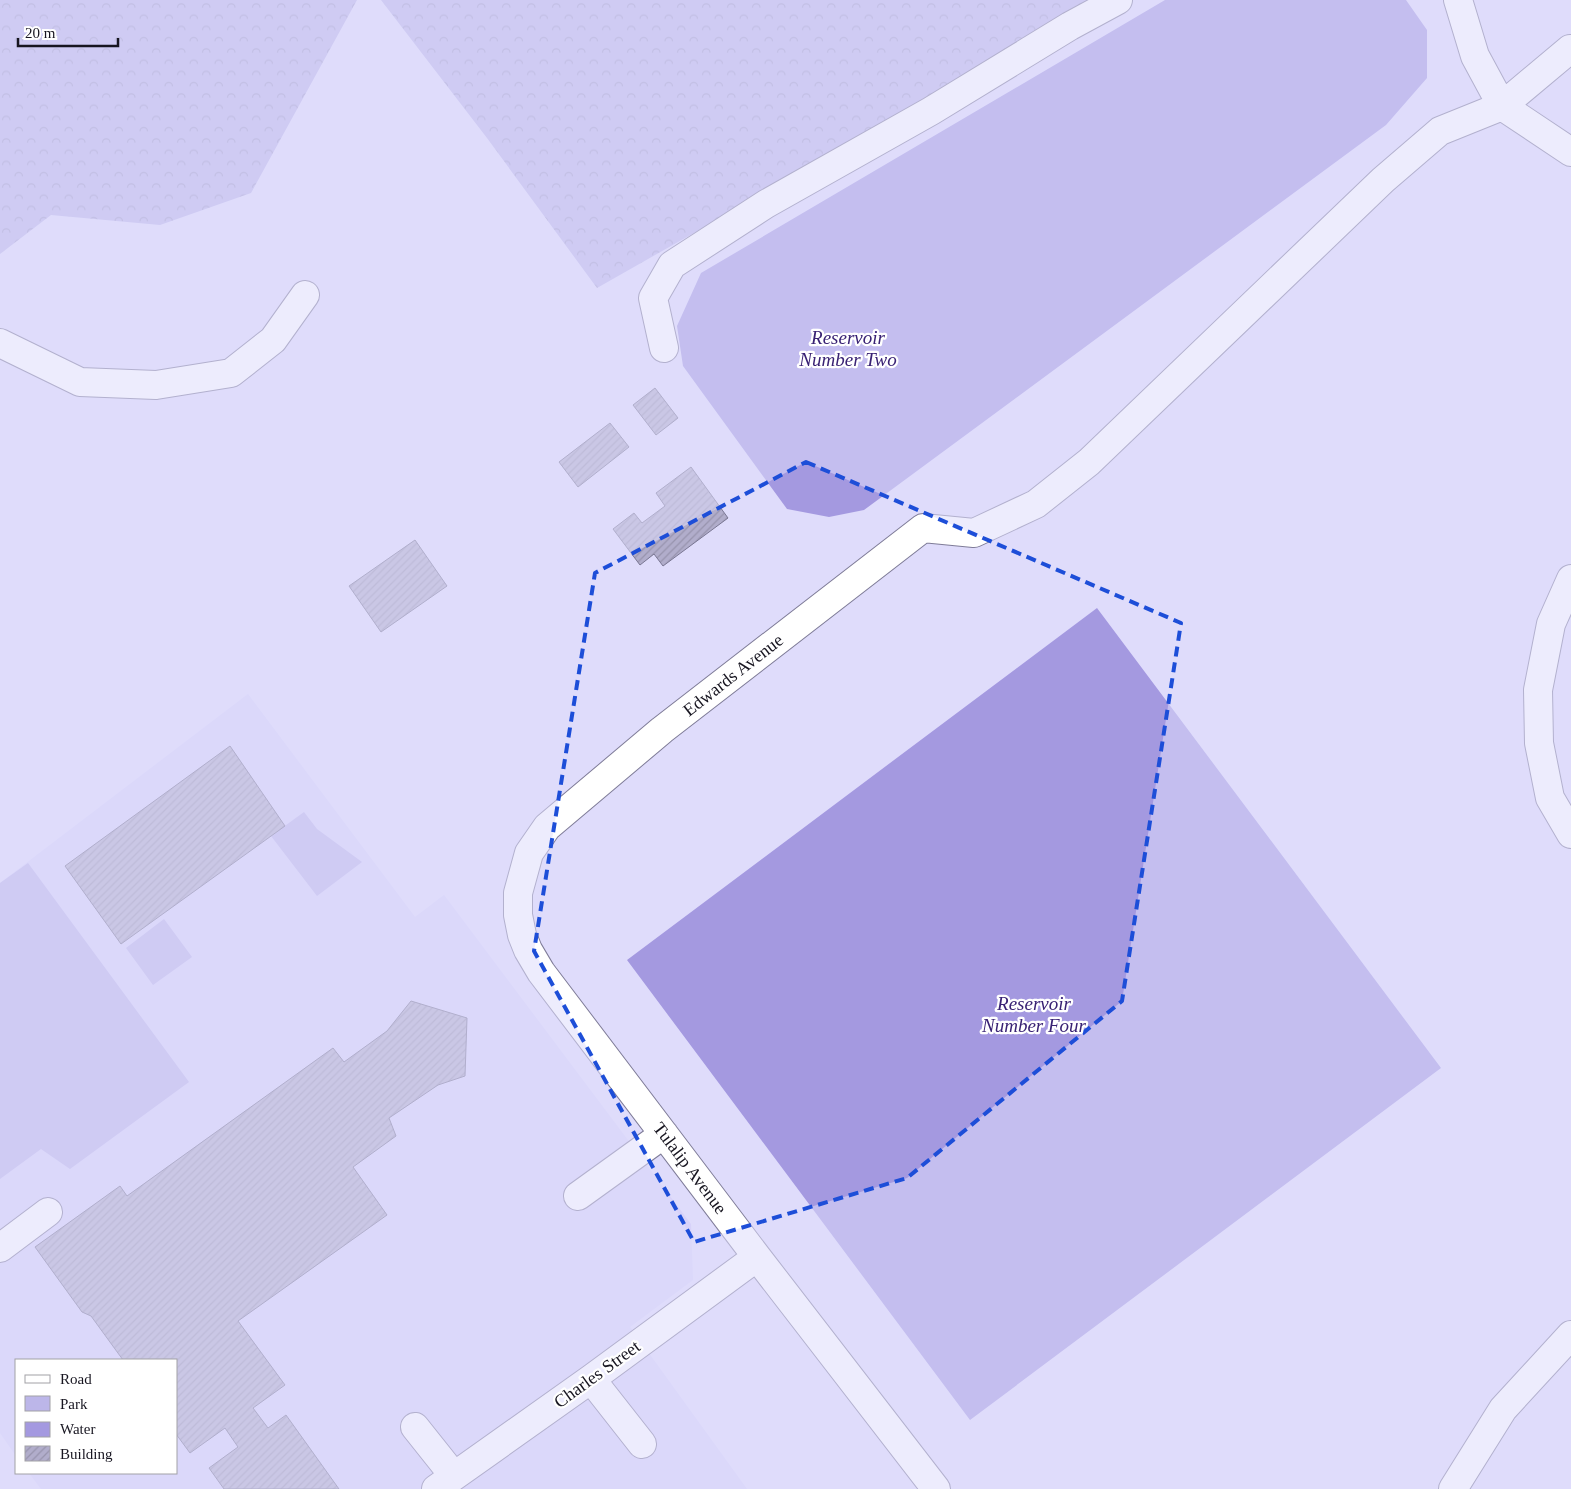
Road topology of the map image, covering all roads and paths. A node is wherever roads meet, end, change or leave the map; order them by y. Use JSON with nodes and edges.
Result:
{"nodes":[{"id":1,"x":1118,"y":0,"type":"edge"},
{"id":2,"x":1458,"y":0,"type":"edge"},
{"id":3,"x":1570,"y":49,"type":"edge"},
{"id":4,"x":1502,"y":106,"type":"junction"},
{"id":5,"x":1571,"y":152,"type":"edge"},
{"id":6,"x":305,"y":295,"type":"dead end"},
{"id":7,"x":0,"y":343,"type":"edge"},
{"id":8,"x":664,"y":348,"type":"dead end"},
{"id":9,"x":1571,"y":579,"type":"edge"},
{"id":10,"x":547,"y":826,"type":"joint"},
{"id":11,"x":1571,"y":834,"type":"edge"},
{"id":12,"x":664,"y":1134,"type":"junction"},
{"id":13,"x":578,"y":1196,"type":"dead end"},
{"id":14,"x":48,"y":1212,"type":"dead end"},
{"id":15,"x":0,"y":1248,"type":"edge"},
{"id":16,"x":757,"y":1257,"type":"junction"},
{"id":17,"x":1571,"y":1335,"type":"edge"},
{"id":18,"x":591,"y":1379,"type":"junction"},
{"id":19,"x":415,"y":1427,"type":"dead end"},
{"id":20,"x":642,"y":1444,"type":"dead end"},
{"id":21,"x":445,"y":1482,"type":"edge"},
{"id":22,"x":936,"y":1489,"type":"edge"},
{"id":23,"x":1453,"y":1489,"type":"edge"}],
"edges":[{"from":1,"to":8,"type":"street"},
{"from":2,"to":4,"type":"street"},
{"from":3,"to":4,"type":"street"},
{"from":4,"to":5,"type":"street"},
{"from":4,"to":10,"type":"street","name":"Edwards Avenue"},
{"from":6,"to":7,"type":"street"},
{"from":9,"to":11,"type":"street"},
{"from":10,"to":12,"type":"street","name":"Tulalip Avenue"},
{"from":12,"to":13,"type":"street"},
{"from":12,"to":16,"type":"street","name":"Tulalip Avenue"},
{"from":14,"to":15,"type":"street"},
{"from":16,"to":18,"type":"street","name":"Charles Street"},
{"from":16,"to":22,"type":"street","name":"Tulalip Avenue"},
{"from":17,"to":23,"type":"street"},
{"from":18,"to":20,"type":"street"},
{"from":18,"to":21,"type":"street","name":"Charles Street"},
{"from":19,"to":21,"type":"street"}]}
